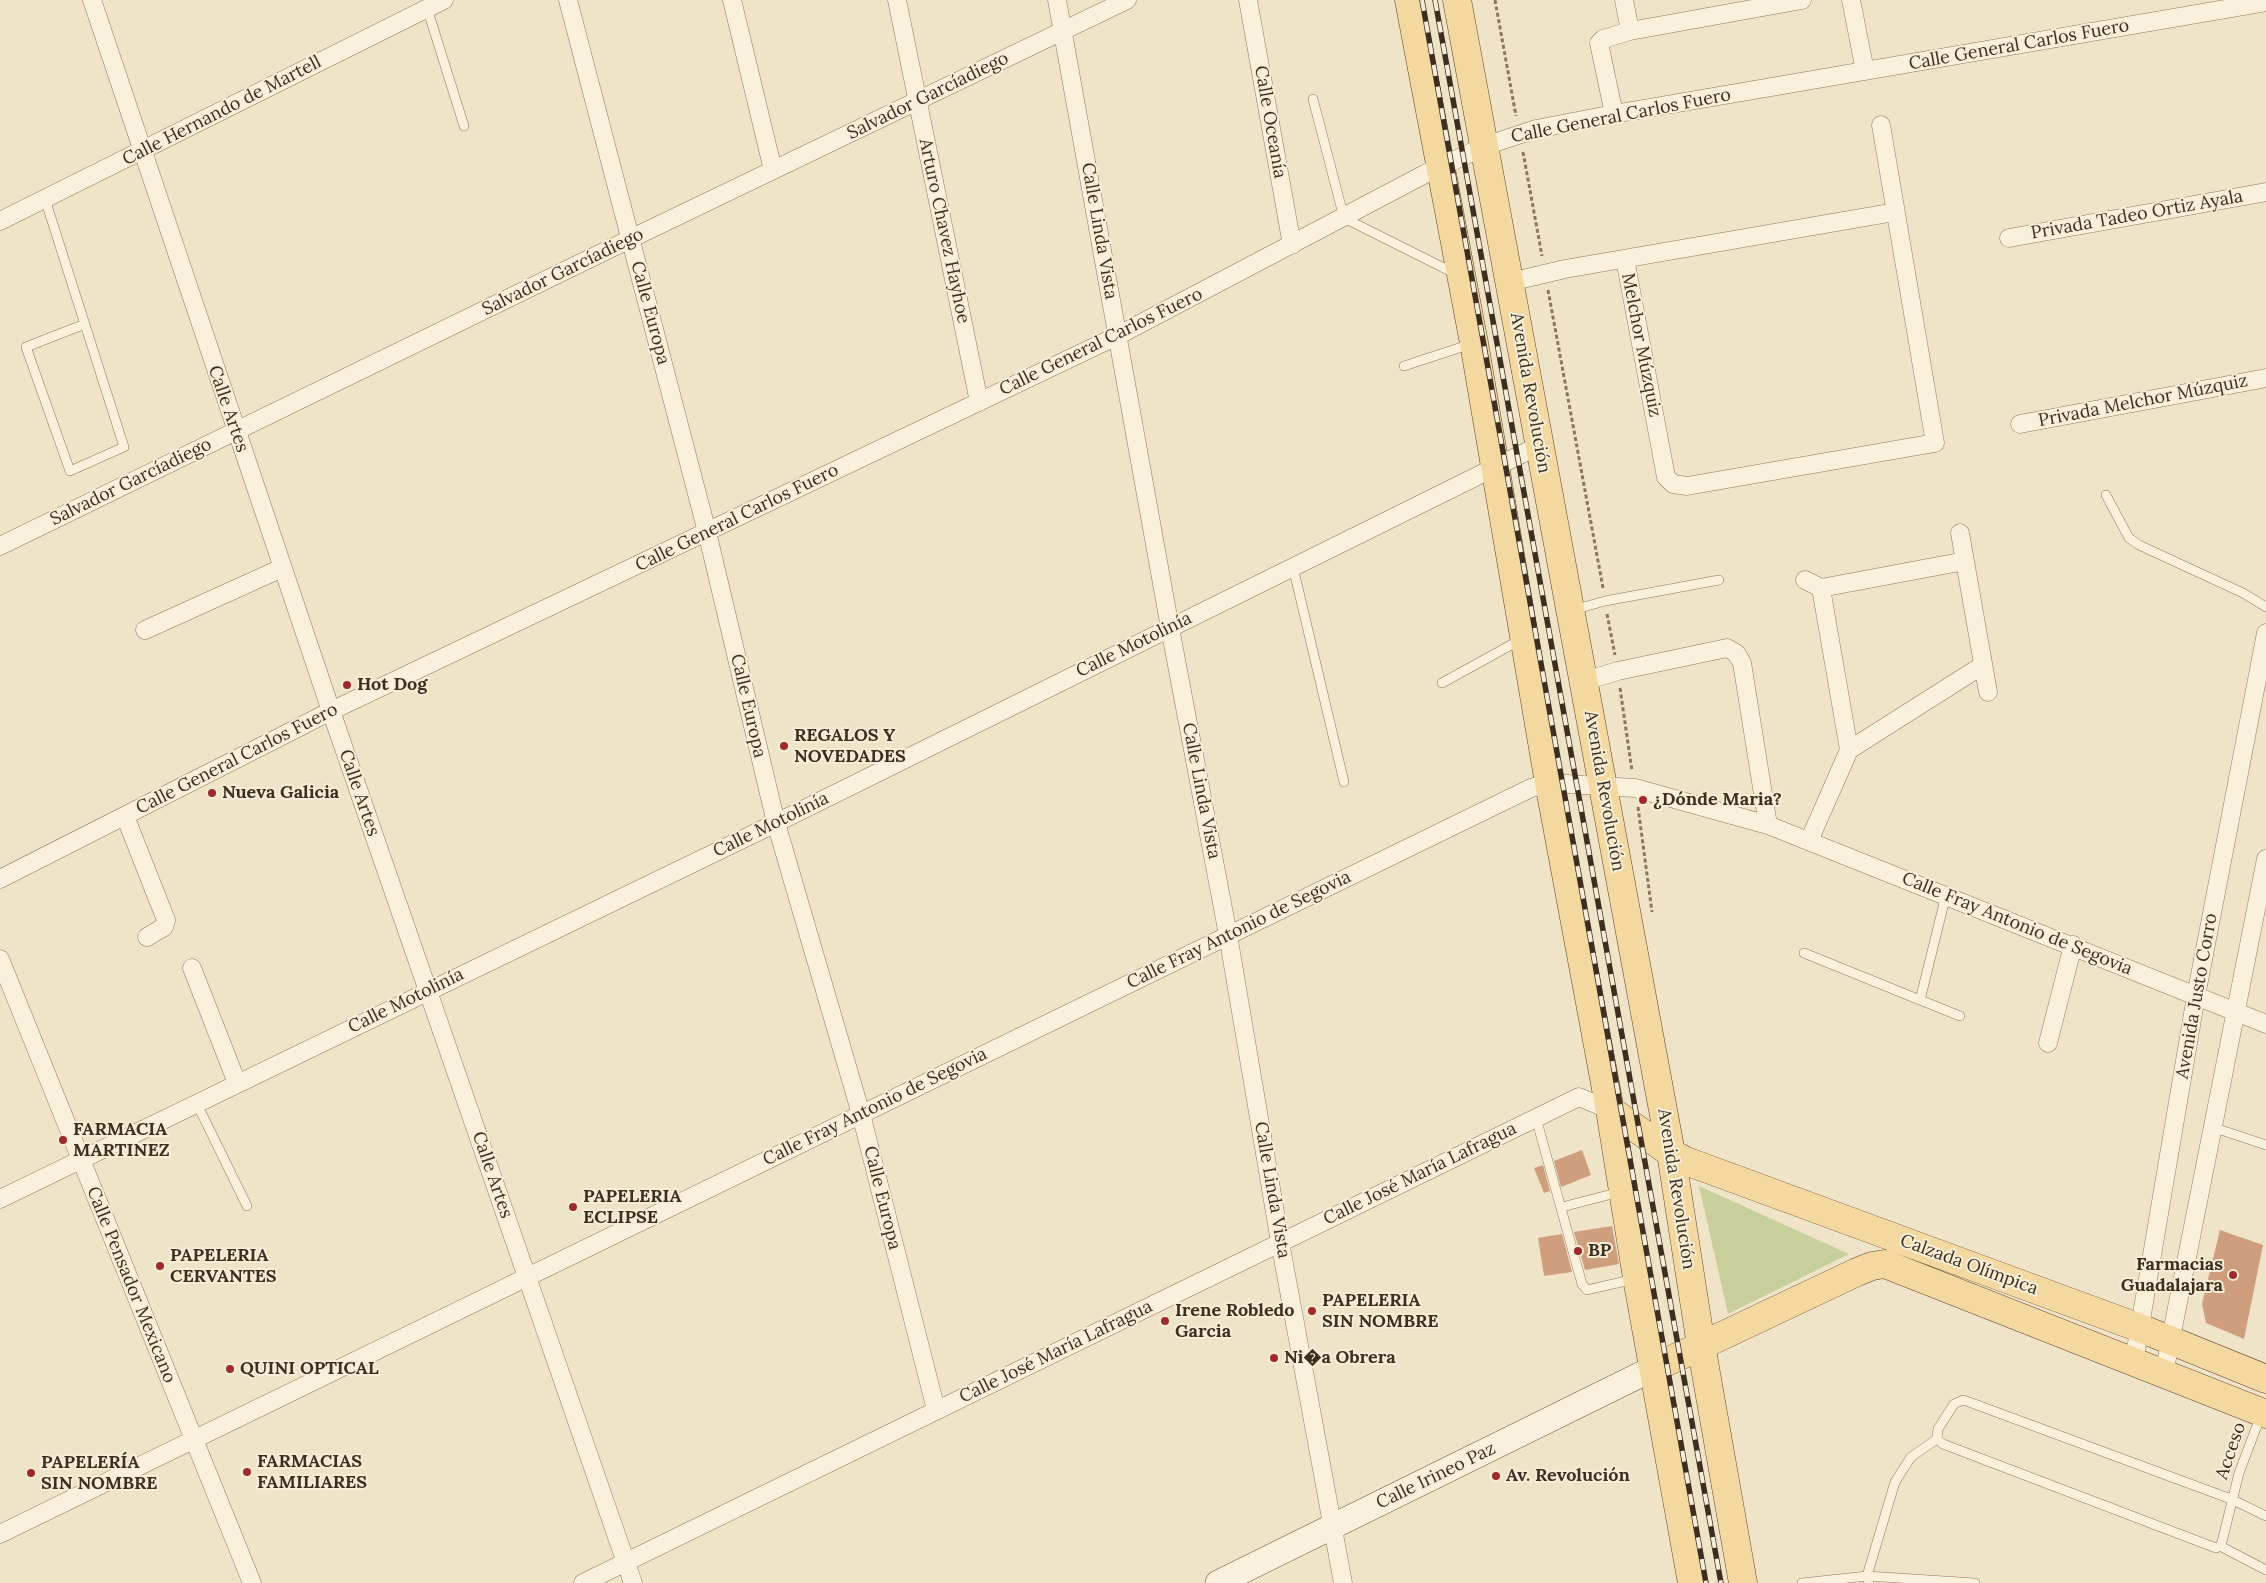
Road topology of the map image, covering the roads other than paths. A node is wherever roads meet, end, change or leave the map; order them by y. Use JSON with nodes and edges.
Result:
{"nodes":[{"id":1,"x":92,"y":0,"type":"edge"},
{"id":2,"x":444,"y":0,"type":"edge"},
{"id":3,"x":568,"y":0,"type":"edge"},
{"id":4,"x":732,"y":0,"type":"edge"},
{"id":5,"x":897,"y":0,"type":"edge"},
{"id":6,"x":1057,"y":0,"type":"edge"},
{"id":7,"x":1127,"y":0,"type":"edge"},
{"id":8,"x":1248,"y":0,"type":"edge"},
{"id":9,"x":1409,"y":0,"type":"edge"},
{"id":10,"x":1457,"y":0,"type":"edge"},
{"id":11,"x":1624,"y":0,"type":"edge"},
{"id":12,"x":1802,"y":0,"type":"edge"},
{"id":13,"x":1851,"y":0,"type":"edge"},
{"id":14,"x":2266,"y":2,"type":"edge"},
{"id":15,"x":427,"y":8,"type":"junction"},
{"id":16,"x":1630,"y":31,"type":"junction"},
{"id":17,"x":1063,"y":32,"type":"junction"},
{"id":18,"x":1865,"y":71,"type":"junction"},
{"id":19,"x":1313,"y":99,"type":"dead end"},
{"id":20,"x":917,"y":101,"type":"junction"},
{"id":21,"x":1614,"y":114,"type":"junction"},
{"id":22,"x":1881,"y":125,"type":"dead end"},
{"id":23,"x":464,"y":126,"type":"dead end"},
{"id":24,"x":1484,"y":146,"type":"junction"},
{"id":25,"x":142,"y":151,"type":"junction"},
{"id":26,"x":1440,"y":167,"type":"junction"},
{"id":27,"x":773,"y":170,"type":"junction"},
{"id":28,"x":2266,"y":192,"type":"edge"},
{"id":29,"x":45,"y":199,"type":"junction"},
{"id":30,"x":1895,"y":212,"type":"junction"},
{"id":31,"x":1344,"y":218,"type":"junction"},
{"id":32,"x":0,"y":222,"type":"edge"},
{"id":33,"x":630,"y":238,"type":"junction"},
{"id":34,"x":2009,"y":238,"type":"dead end"},
{"id":35,"x":1292,"y":245,"type":"junction"},
{"id":36,"x":1625,"y":259,"type":"junction"},
{"id":37,"x":1461,"y":276,"type":"junction"},
{"id":38,"x":1510,"y":282,"type":"junction"},
{"id":39,"x":84,"y":324,"type":"junction"},
{"id":40,"x":1117,"y":336,"type":"junction"},
{"id":41,"x":1474,"y":343,"type":"junction"},
{"id":42,"x":1404,"y":366,"type":"dead end"},
{"id":43,"x":2266,"y":378,"type":"edge"},
{"id":44,"x":979,"y":402,"type":"junction"},
{"id":45,"x":2020,"y":424,"type":"dead end"},
{"id":46,"x":235,"y":431,"type":"junction"},
{"id":47,"x":1540,"y":445,"type":"junction"},
{"id":48,"x":1495,"y":468,"type":"junction"},
{"id":49,"x":2106,"y":495,"type":"dead end"},
{"id":50,"x":707,"y":532,"type":"junction"},
{"id":51,"x":1960,"y":533,"type":"dead end"},
{"id":52,"x":0,"y":546,"type":"edge"},
{"id":53,"x":1965,"y":561,"type":"junction"},
{"id":54,"x":1294,"y":566,"type":"junction"},
{"id":55,"x":282,"y":568,"type":"junction"},
{"id":56,"x":1720,"y":580,"type":"dead end"},
{"id":57,"x":2266,"y":607,"type":"edge"},
{"id":58,"x":1569,"y":612,"type":"junction"},
{"id":59,"x":1170,"y":628,"type":"junction"},
{"id":60,"x":144,"y":630,"type":"dead end"},
{"id":61,"x":2266,"y":633,"type":"edge"},
{"id":62,"x":1525,"y":637,"type":"junction"},
{"id":63,"x":1984,"y":665,"type":"junction"},
{"id":64,"x":2262,"y":677,"type":"edge"},
{"id":65,"x":1584,"y":681,"type":"junction"},
{"id":66,"x":1442,"y":683,"type":"dead end"},
{"id":67,"x":1988,"y":692,"type":"dead end"},
{"id":68,"x":331,"y":711,"type":"junction"},
{"id":69,"x":1849,"y":750,"type":"junction"},
{"id":70,"x":1344,"y":782,"type":"dead end"},
{"id":71,"x":1549,"y":783,"type":"junction"},
{"id":72,"x":1603,"y":787,"type":"junction"},
{"id":73,"x":124,"y":816,"type":"junction"},
{"id":74,"x":776,"y":822,"type":"junction"},
{"id":75,"x":1768,"y":825,"type":"junction"},
{"id":76,"x":1809,"y":841,"type":"junction"},
{"id":77,"x":2266,"y":860,"type":"edge"},
{"id":78,"x":0,"y":879,"type":"edge"},
{"id":79,"x":1946,"y":895,"type":"junction"},
{"id":80,"x":1228,"y":935,"type":"junction"},
{"id":81,"x":148,"y":937,"type":"dead end"},
{"id":82,"x":2073,"y":945,"type":"junction"},
{"id":83,"x":1804,"y":953,"type":"dead end"},
{"id":84,"x":0,"y":959,"type":"edge"},
{"id":85,"x":192,"y":968,"type":"dead end"},
{"id":86,"x":427,"y":990,"type":"junction"},
{"id":87,"x":2196,"y":996,"type":"junction"},
{"id":88,"x":1920,"y":1000,"type":"junction"},
{"id":89,"x":2235,"y":1011,"type":"junction"},
{"id":90,"x":1960,"y":1016,"type":"dead end"},
{"id":91,"x":2266,"y":1024,"type":"edge"},
{"id":92,"x":2048,"y":1043,"type":"dead end"},
{"id":93,"x":237,"y":1084,"type":"junction"},
{"id":94,"x":197,"y":1104,"type":"junction"},
{"id":95,"x":1610,"y":1110,"type":"junction"},
{"id":96,"x":861,"y":1114,"type":"junction"},
{"id":97,"x":1536,"y":1118,"type":"junction"},
{"id":98,"x":2212,"y":1127,"type":"junction"},
{"id":99,"x":2266,"y":1145,"type":"edge"},
{"id":100,"x":1671,"y":1153,"type":"junction"},
{"id":101,"x":80,"y":1160,"type":"junction"},
{"id":102,"x":1624,"y":1192,"type":"junction"},
{"id":103,"x":0,"y":1200,"type":"edge"},
{"id":104,"x":247,"y":1206,"type":"dead end"},
{"id":105,"x":1562,"y":1207,"type":"junction"},
{"id":106,"x":1280,"y":1242,"type":"junction"},
{"id":107,"x":528,"y":1276,"type":"junction"},
{"id":108,"x":1637,"y":1278,"type":"junction"},
{"id":109,"x":2140,"y":1328,"type":"junction"},
{"id":110,"x":2171,"y":1341,"type":"junction"},
{"id":111,"x":1701,"y":1345,"type":"junction"},
{"id":112,"x":2134,"y":1361,"type":"junction"},
{"id":113,"x":1654,"y":1368,"type":"junction"},
{"id":114,"x":2164,"y":1373,"type":"junction"},
{"id":115,"x":2266,"y":1379,"type":"edge"},
{"id":116,"x":936,"y":1410,"type":"junction"},
{"id":117,"x":2264,"y":1414,"type":"edge"},
{"id":118,"x":1936,"y":1438,"type":"junction"},
{"id":119,"x":194,"y":1439,"type":"junction"},
{"id":120,"x":2231,"y":1500,"type":"junction"},
{"id":121,"x":2266,"y":1516,"type":"edge"},
{"id":122,"x":1333,"y":1526,"type":"junction"},
{"id":123,"x":0,"y":1534,"type":"edge"},
{"id":124,"x":2220,"y":1546,"type":"junction"},
{"id":125,"x":626,"y":1562,"type":"junction"},
{"id":126,"x":2266,"y":1570,"type":"edge"},
{"id":127,"x":1868,"y":1579,"type":"edge"},
{"id":128,"x":252,"y":1583,"type":"edge"},
{"id":129,"x":583,"y":1583,"type":"edge"},
{"id":130,"x":633,"y":1583,"type":"edge"},
{"id":131,"x":1218,"y":1583,"type":"edge"},
{"id":132,"x":1343,"y":1583,"type":"edge"},
{"id":133,"x":1692,"y":1583,"type":"edge"},
{"id":134,"x":1743,"y":1583,"type":"edge"},
{"id":135,"x":1802,"y":1583,"type":"edge"},
{"id":136,"x":1975,"y":1583,"type":"edge"}],
"edges":[{"from":1,"to":25,"type":"street","name":"Calle Artes"},
{"from":2,"to":15,"type":"street","name":"Calle Hernando de Martell"},
{"from":3,"to":33,"type":"street","name":"Calle Europa"},
{"from":4,"to":27,"type":"street"},
{"from":5,"to":20,"type":"street","name":"Arturo Chavez Hayhoe"},
{"from":6,"to":17,"type":"street","name":"Calle Linda Vista"},
{"from":7,"to":17,"type":"street","name":"Salvador Garcíadiego"},
{"from":8,"to":35,"type":"street","name":"Calle Oceanía"},
{"from":9,"to":26,"type":"main road"},
{"from":10,"to":24,"type":"main road","name":"Avenida Revolución"},
{"from":11,"to":16,"type":"street"},
{"from":12,"to":16,"type":"street"},
{"from":13,"to":18,"type":"street"},
{"from":14,"to":18,"type":"street","name":"Calle General Carlos Fuero"},
{"from":15,"to":23,"type":"lane"},
{"from":15,"to":25,"type":"street","name":"Calle Hernando de Martell"},
{"from":16,"to":21,"type":"street"},
{"from":17,"to":20,"type":"street","name":"Salvador Garcíadiego"},
{"from":17,"to":40,"type":"street","name":"Calle Linda Vista"},
{"from":18,"to":21,"type":"street","name":"Calle General Carlos Fuero"},
{"from":19,"to":31,"type":"lane"},
{"from":20,"to":27,"type":"street","name":"Salvador Garcíadiego"},
{"from":20,"to":44,"type":"street","name":"Arturo Chavez Hayhoe"},
{"from":21,"to":24,"type":"street","name":"Calle General Carlos Fuero"},
{"from":22,"to":30,"type":"street"},
{"from":24,"to":26,"type":"street","name":"Calle General Carlos Fuero"},
{"from":24,"to":38,"type":"main road","name":"Avenida Revolución"},
{"from":25,"to":29,"type":"street","name":"Calle Hernando de Martell"},
{"from":25,"to":46,"type":"street","name":"Calle Artes"},
{"from":26,"to":31,"type":"street","name":"Calle General Carlos Fuero"},
{"from":26,"to":37,"type":"main road"},
{"from":27,"to":33,"type":"street","name":"Salvador Garcíadiego"},
{"from":28,"to":34,"type":"street","name":"Privada Tadeo Ortiz Ayala"},
{"from":29,"to":32,"type":"street","name":"Calle Hernando de Martell"},
{"from":29,"to":39,"type":"lane"},
{"from":30,"to":36,"type":"street"},
{"from":30,"to":36,"type":"street","name":"Melchor Múzquiz"},
{"from":31,"to":35,"type":"street","name":"Calle General Carlos Fuero"},
{"from":31,"to":37,"type":"lane"},
{"from":33,"to":46,"type":"street","name":"Salvador Garcíadiego"},
{"from":33,"to":50,"type":"street","name":"Calle Europa"},
{"from":35,"to":40,"type":"street","name":"Calle General Carlos Fuero"},
{"from":36,"to":38,"type":"street","name":"Melchor Múzquiz"},
{"from":37,"to":41,"type":"main road"},
{"from":38,"to":47,"type":"main road","name":"Avenida Revolución"},
{"from":39,"to":39,"type":"lane"},
{"from":40,"to":44,"type":"street","name":"Calle General Carlos Fuero"},
{"from":40,"to":59,"type":"street","name":"Calle Linda Vista"},
{"from":41,"to":42,"type":"lane"},
{"from":41,"to":48,"type":"main road"},
{"from":43,"to":45,"type":"street","name":"Privada Melchor Múzquiz"},
{"from":44,"to":50,"type":"street","name":"Calle General Carlos Fuero"},
{"from":46,"to":52,"type":"street","name":"Salvador Garcíadiego"},
{"from":46,"to":55,"type":"street","name":"Calle Artes"},
{"from":47,"to":48,"type":"street","name":"Calle Motolinía"},
{"from":47,"to":58,"type":"main road","name":"Avenida Revolución"},
{"from":48,"to":54,"type":"street","name":"Calle Motolinía"},
{"from":48,"to":62,"type":"main road"},
{"from":49,"to":57,"type":"lane"},
{"from":50,"to":68,"type":"street","name":"Calle General Carlos Fuero"},
{"from":50,"to":74,"type":"street","name":"Calle Europa"},
{"from":51,"to":53,"type":"street"},
{"from":53,"to":63,"type":"street"},
{"from":53,"to":69,"type":"street"},
{"from":54,"to":59,"type":"street","name":"Calle Motolinía"},
{"from":54,"to":70,"type":"lane"},
{"from":55,"to":60,"type":"street"},
{"from":55,"to":68,"type":"street","name":"Calle Artes"},
{"from":56,"to":58,"type":"lane"},
{"from":58,"to":65,"type":"main road","name":"Avenida Revolución"},
{"from":59,"to":74,"type":"street","name":"Calle Motolinía"},
{"from":59,"to":80,"type":"street","name":"Calle Linda Vista"},
{"from":61,"to":64,"type":"street","name":"Avenida Justo Corro"},
{"from":62,"to":66,"type":"lane"},
{"from":62,"to":71,"type":"main road"},
{"from":63,"to":67,"type":"street"},
{"from":63,"to":69,"type":"street"},
{"from":64,"to":87,"type":"street","name":"Avenida Justo Corro"},
{"from":65,"to":72,"type":"main road","name":"Avenida Revolución"},
{"from":65,"to":75,"type":"street"},
{"from":68,"to":73,"type":"street","name":"Calle General Carlos Fuero"},
{"from":68,"to":86,"type":"street","name":"Calle Artes"},
{"from":69,"to":76,"type":"street"},
{"from":71,"to":72,"type":"street","name":"Calle Fray Antonio de Segovia"},
{"from":71,"to":80,"type":"street","name":"Calle Fray Antonio de Segovia"},
{"from":71,"to":95,"type":"main road"},
{"from":72,"to":75,"type":"street","name":"Calle Fray Antonio de Segovia"},
{"from":72,"to":100,"type":"main road","name":"Avenida Revolución"},
{"from":73,"to":78,"type":"street","name":"Calle General Carlos Fuero"},
{"from":73,"to":81,"type":"street"},
{"from":74,"to":86,"type":"street","name":"Calle Motolinía"},
{"from":74,"to":96,"type":"street","name":"Calle Europa"},
{"from":75,"to":76,"type":"street","name":"Calle Fray Antonio de Segovia"},
{"from":76,"to":79,"type":"street","name":"Calle Fray Antonio de Segovia"},
{"from":77,"to":89,"type":"street"},
{"from":79,"to":82,"type":"street","name":"Calle Fray Antonio de Segovia"},
{"from":79,"to":88,"type":"lane"},
{"from":80,"to":96,"type":"street","name":"Calle Fray Antonio de Segovia"},
{"from":80,"to":106,"type":"street","name":"Calle Linda Vista"},
{"from":82,"to":87,"type":"street","name":"Calle Fray Antonio de Segovia"},
{"from":82,"to":92,"type":"street"},
{"from":83,"to":88,"type":"lane"},
{"from":84,"to":101,"type":"street","name":"Calle Pensador Mexicano"},
{"from":85,"to":93,"type":"street"},
{"from":86,"to":93,"type":"street","name":"Calle Motolinía"},
{"from":86,"to":107,"type":"street","name":"Calle Artes"},
{"from":87,"to":89,"type":"street","name":"Calle Fray Antonio de Segovia"},
{"from":87,"to":109,"type":"street","name":"Avenida Justo Corro"},
{"from":88,"to":90,"type":"lane"},
{"from":89,"to":91,"type":"street","name":"Calle Fray Antonio de Segovia"},
{"from":89,"to":98,"type":"street"},
{"from":93,"to":94,"type":"street","name":"Calle Motolinía"},
{"from":94,"to":101,"type":"street","name":"Calle Motolinía"},
{"from":94,"to":104,"type":"lane"},
{"from":95,"to":97,"type":"street","name":"Calle José María Lafragua"},
{"from":95,"to":100,"type":"main road","name":"Calzada Olímpica"},
{"from":95,"to":102,"type":"main road"},
{"from":96,"to":107,"type":"street","name":"Calle Fray Antonio de Segovia"},
{"from":96,"to":116,"type":"street","name":"Calle Europa"},
{"from":97,"to":105,"type":"lane"},
{"from":97,"to":106,"type":"street","name":"Calle José María Lafragua"},
{"from":98,"to":99,"type":"lane"},
{"from":98,"to":110,"type":"street"},
{"from":100,"to":109,"type":"main road","name":"Calzada Olímpica"},
{"from":100,"to":111,"type":"main road","name":"Avenida Revolución"},
{"from":101,"to":103,"type":"street","name":"Calle Motolinía"},
{"from":101,"to":119,"type":"street","name":"Calle Pensador Mexicano"},
{"from":102,"to":105,"type":"lane"},
{"from":102,"to":108,"type":"main road"},
{"from":105,"to":108,"type":"lane"},
{"from":106,"to":116,"type":"street","name":"Calle José María Lafragua"},
{"from":106,"to":122,"type":"street","name":"Calle Linda Vista"},
{"from":107,"to":119,"type":"street","name":"Calle Fray Antonio de Segovia"},
{"from":107,"to":125,"type":"street","name":"Calle Artes"},
{"from":108,"to":113,"type":"main road"},
{"from":109,"to":110,"type":"main road","name":"Calzada Olímpica"},
{"from":109,"to":112,"type":"street","name":"Avenida Justo Corro"},
{"from":110,"to":114,"type":"street"},
{"from":110,"to":115,"type":"main road","name":"Calzada Olímpica"},
{"from":111,"to":112,"type":"main road","name":"Calzada Olímpica"},
{"from":111,"to":113,"type":"main road","name":"Calzada Olímpica"},
{"from":111,"to":134,"type":"main road","name":"Avenida Revolución"},
{"from":112,"to":114,"type":"main road","name":"Calzada Olímpica"},
{"from":113,"to":122,"type":"street","name":"Calle Irineo Paz"},
{"from":113,"to":133,"type":"main road"},
{"from":114,"to":117,"type":"main road","name":"Calzada Olímpica"},
{"from":116,"to":125,"type":"street","name":"Calle José María Lafragua"},
{"from":117,"to":120,"type":"lane","name":"Acceso"},
{"from":118,"to":120,"type":"lane"},
{"from":118,"to":124,"type":"lane"},
{"from":118,"to":127,"type":"lane"},
{"from":119,"to":123,"type":"street","name":"Calle Fray Antonio de Segovia"},
{"from":119,"to":128,"type":"street","name":"Calle Pensador Mexicano"},
{"from":120,"to":121,"type":"lane"},
{"from":120,"to":124,"type":"lane","name":"Acceso"},
{"from":122,"to":131,"type":"street","name":"Calle Irineo Paz"},
{"from":122,"to":132,"type":"street","name":"Calle Linda Vista"},
{"from":124,"to":126,"type":"lane"},
{"from":125,"to":129,"type":"street","name":"Calle José María Lafragua"},
{"from":125,"to":130,"type":"street","name":"Calle Artes"},
{"from":127,"to":135,"type":"lane"},
{"from":127,"to":136,"type":"lane"}]}
